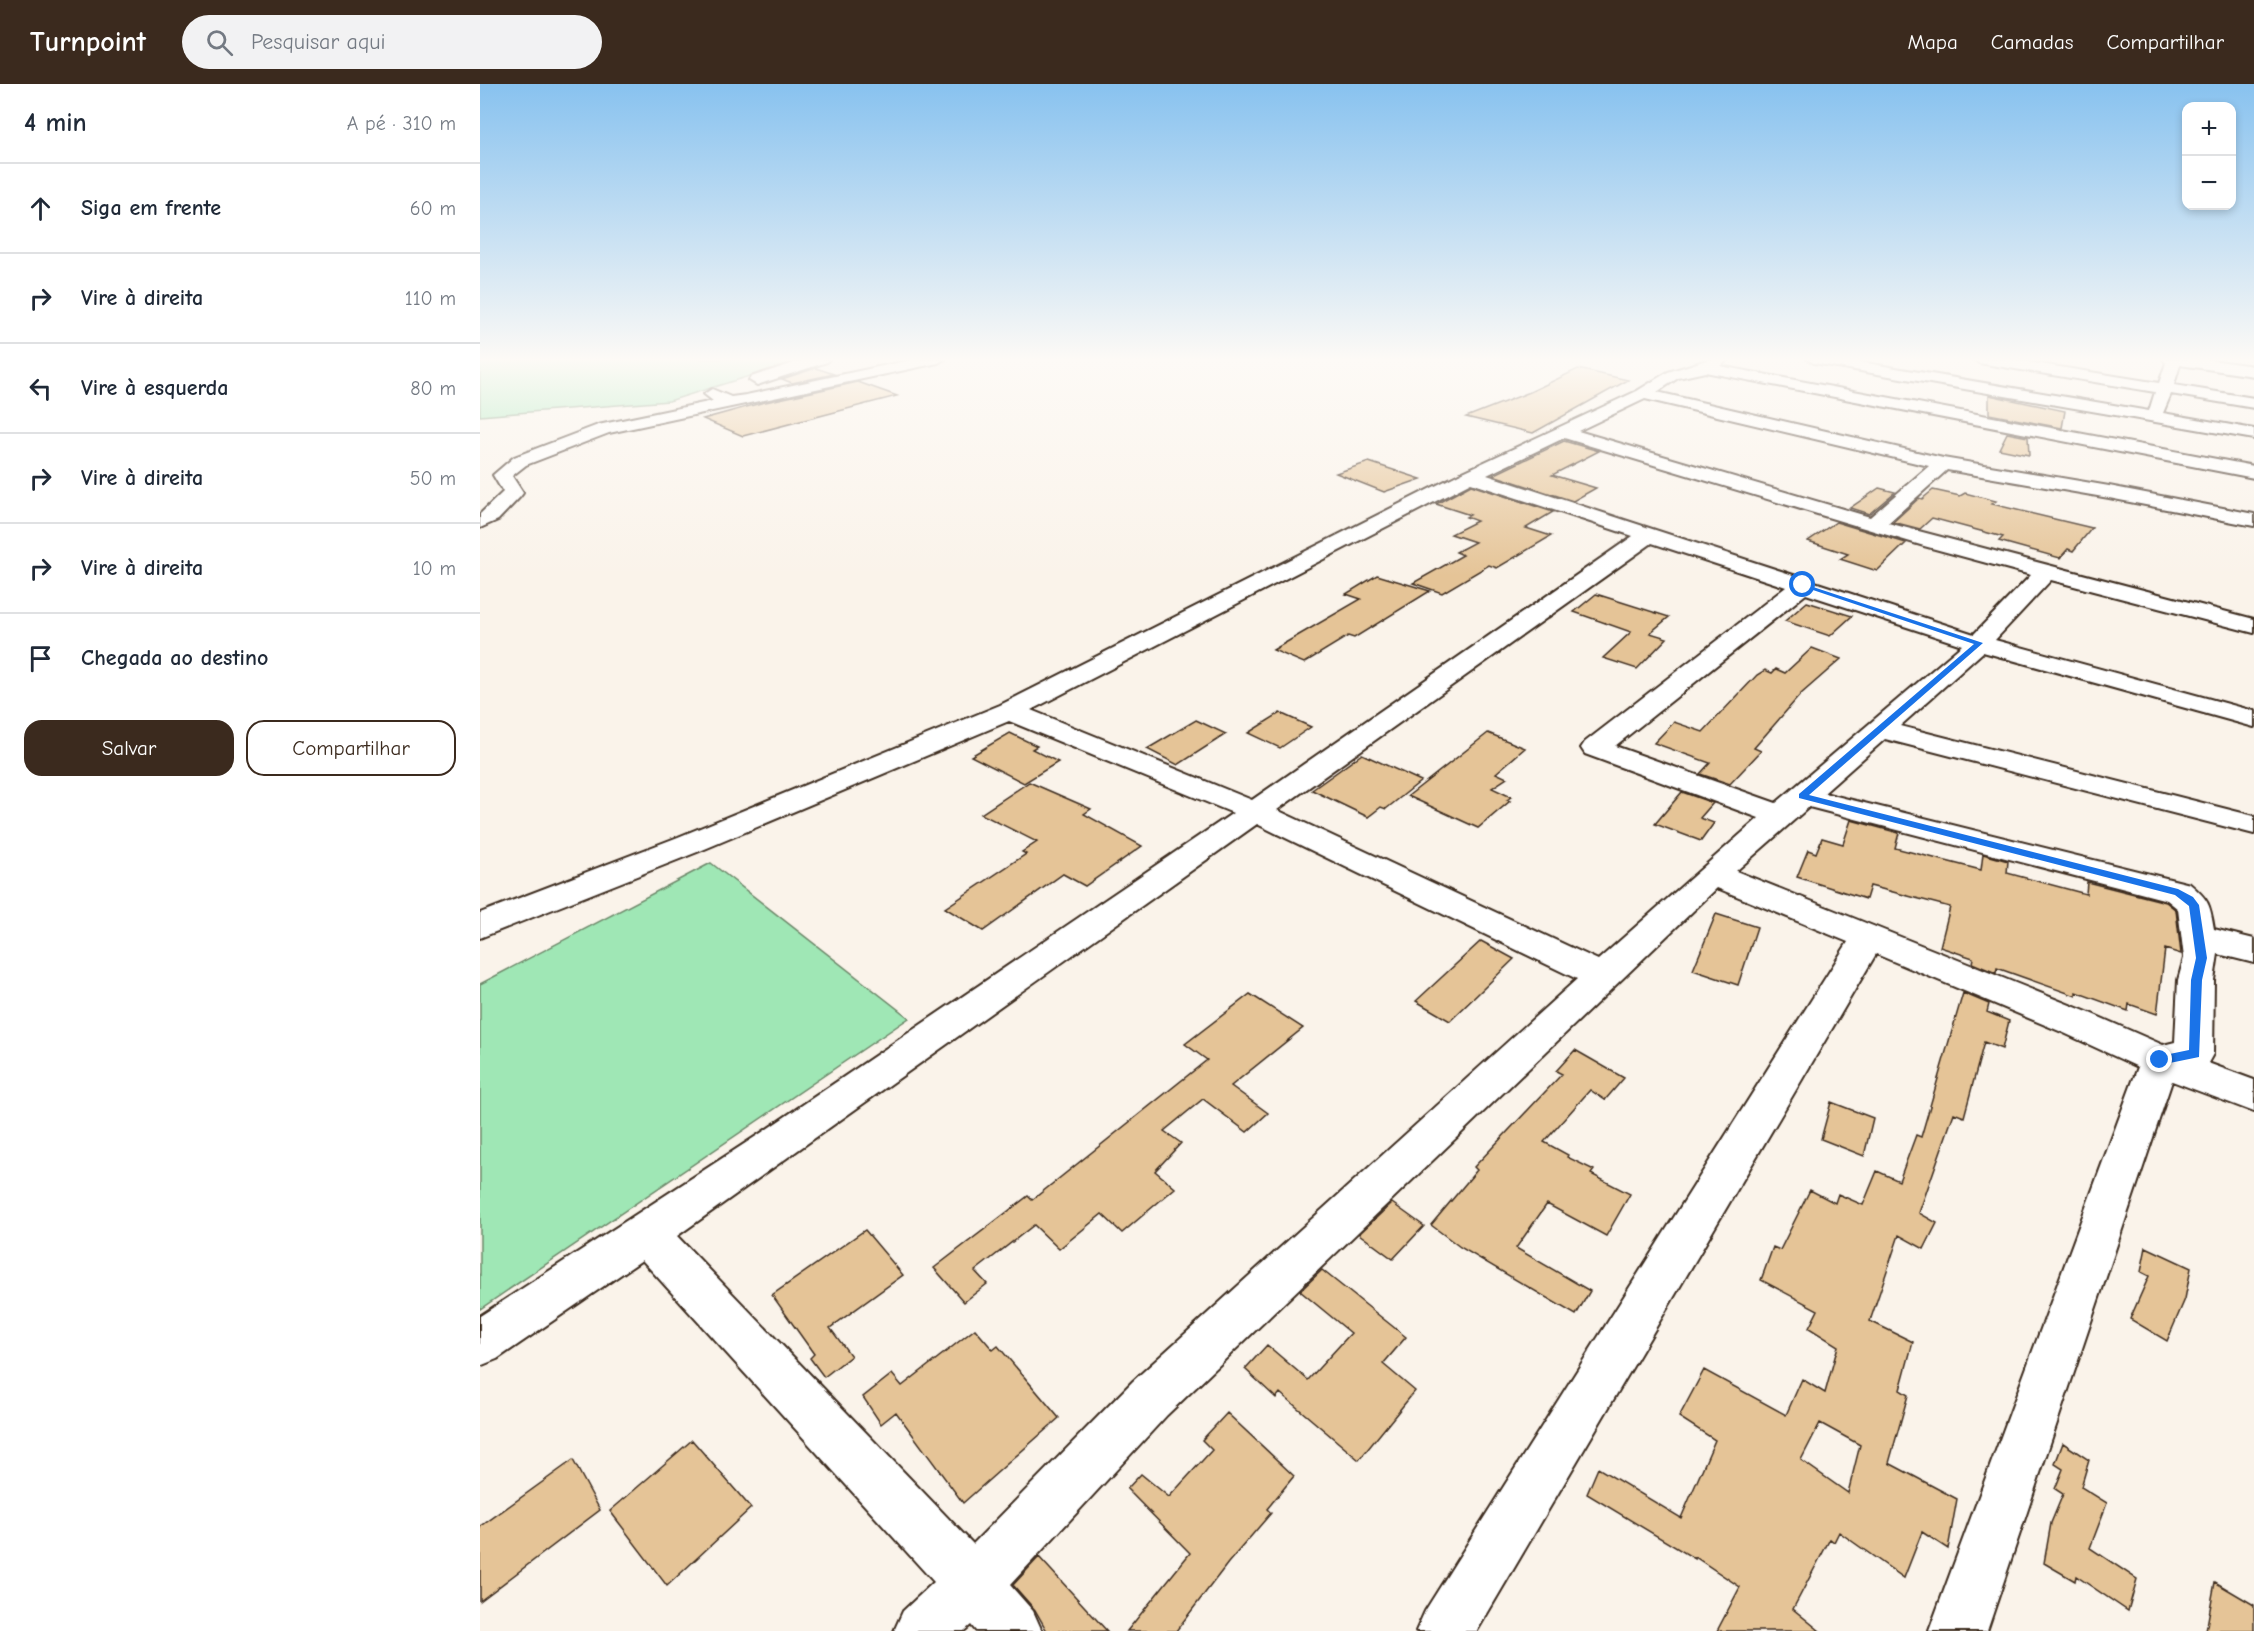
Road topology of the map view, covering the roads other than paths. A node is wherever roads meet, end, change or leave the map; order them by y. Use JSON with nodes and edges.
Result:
{"nodes":[{"id":1,"x":598,"y":431,"type":"edge"},
{"id":2,"x":1802,"y":431,"type":"edge"},
{"id":3,"x":2042,"y":431,"type":"edge"},
{"id":4,"x":2149,"y":431,"type":"edge"},
{"id":5,"x":2236,"y":431,"type":"edge"},
{"id":6,"x":1561,"y":432,"type":"joint"},
{"id":7,"x":2254,"y":434,"type":"edge"},
{"id":8,"x":2142,"y":452,"type":"junction"},
{"id":9,"x":1943,"y":464,"type":"junction"},
{"id":10,"x":2254,"y":472,"type":"edge"},
{"id":11,"x":1470,"y":476,"type":"junction"},
{"id":12,"x":2109,"y":492,"type":"junction"},
{"id":13,"x":2254,"y":520,"type":"edge"},
{"id":14,"x":480,"y":522,"type":"edge"},
{"id":15,"x":1873,"y":525,"type":"junction"},
{"id":16,"x":1649,"y":535,"type":"junction"},
{"id":17,"x":2046,"y":572,"type":"junction"},
{"id":18,"x":1803,"y":585,"type":"junction"},
{"id":19,"x":2254,"y":626,"type":"edge"},
{"id":20,"x":1979,"y":643,"type":"junction"},
{"id":21,"x":1009,"y":711,"type":"junction"},
{"id":22,"x":2254,"y":719,"type":"edge"},
{"id":23,"x":1880,"y":729,"type":"junction"},
{"id":24,"x":1791,"y":806,"type":"junction"},
{"id":25,"x":1256,"y":812,"type":"junction"},
{"id":26,"x":2254,"y":825,"type":"edge"},
{"id":27,"x":1713,"y":874,"type":"junction"},
{"id":28,"x":480,"y":926,"type":"edge"},
{"id":29,"x":2199,"y":937,"type":"junction"},
{"id":30,"x":1868,"y":938,"type":"junction"},
{"id":31,"x":2254,"y":951,"type":"edge"},
{"id":32,"x":1603,"y":977,"type":"junction"},
{"id":33,"x":2160,"y":1060,"type":"junction"},
{"id":34,"x":2254,"y":1096,"type":"edge"},
{"id":35,"x":646,"y":1233,"type":"junction"},
{"id":36,"x":480,"y":1342,"type":"edge"},
{"id":37,"x":973,"y":1584,"type":"junction"},
{"id":38,"x":923,"y":1631,"type":"edge"},
{"id":39,"x":1013,"y":1631,"type":"edge"},
{"id":40,"x":1445,"y":1631,"type":"edge"},
{"id":41,"x":1958,"y":1631,"type":"edge"}],
"edges":[{"from":1,"to":14,"type":"street"},
{"from":2,"to":9,"type":"street"},
{"from":3,"to":8,"type":"street"},
{"from":4,"to":8,"type":"street"},
{"from":5,"to":7,"type":"street"},
{"from":6,"to":11,"type":"street"},
{"from":6,"to":15,"type":"street"},
{"from":8,"to":10,"type":"street"},
{"from":8,"to":12,"type":"street"},
{"from":9,"to":12,"type":"street"},
{"from":9,"to":15,"type":"street"},
{"from":11,"to":16,"type":"street"},
{"from":11,"to":21,"type":"street"},
{"from":12,"to":13,"type":"street"},
{"from":15,"to":17,"type":"street"},
{"from":16,"to":18,"type":"street"},
{"from":16,"to":25,"type":"street"},
{"from":17,"to":19,"type":"street"},
{"from":17,"to":20,"type":"street"},
{"from":18,"to":20,"type":"street"},
{"from":18,"to":24,"type":"street"},
{"from":20,"to":22,"type":"street"},
{"from":20,"to":23,"type":"street"},
{"from":21,"to":25,"type":"street"},
{"from":21,"to":28,"type":"street"},
{"from":23,"to":24,"type":"street"},
{"from":23,"to":26,"type":"street"},
{"from":24,"to":27,"type":"street"},
{"from":24,"to":29,"type":"street"},
{"from":25,"to":32,"type":"street"},
{"from":25,"to":35,"type":"street"},
{"from":27,"to":30,"type":"street"},
{"from":27,"to":32,"type":"street"},
{"from":29,"to":31,"type":"street"},
{"from":29,"to":33,"type":"street"},
{"from":30,"to":33,"type":"street"},
{"from":30,"to":40,"type":"street"},
{"from":32,"to":37,"type":"street"},
{"from":33,"to":34,"type":"street"},
{"from":33,"to":41,"type":"street"},
{"from":35,"to":36,"type":"street"},
{"from":35,"to":37,"type":"street"},
{"from":37,"to":38,"type":"street"},
{"from":37,"to":39,"type":"street"}]}
